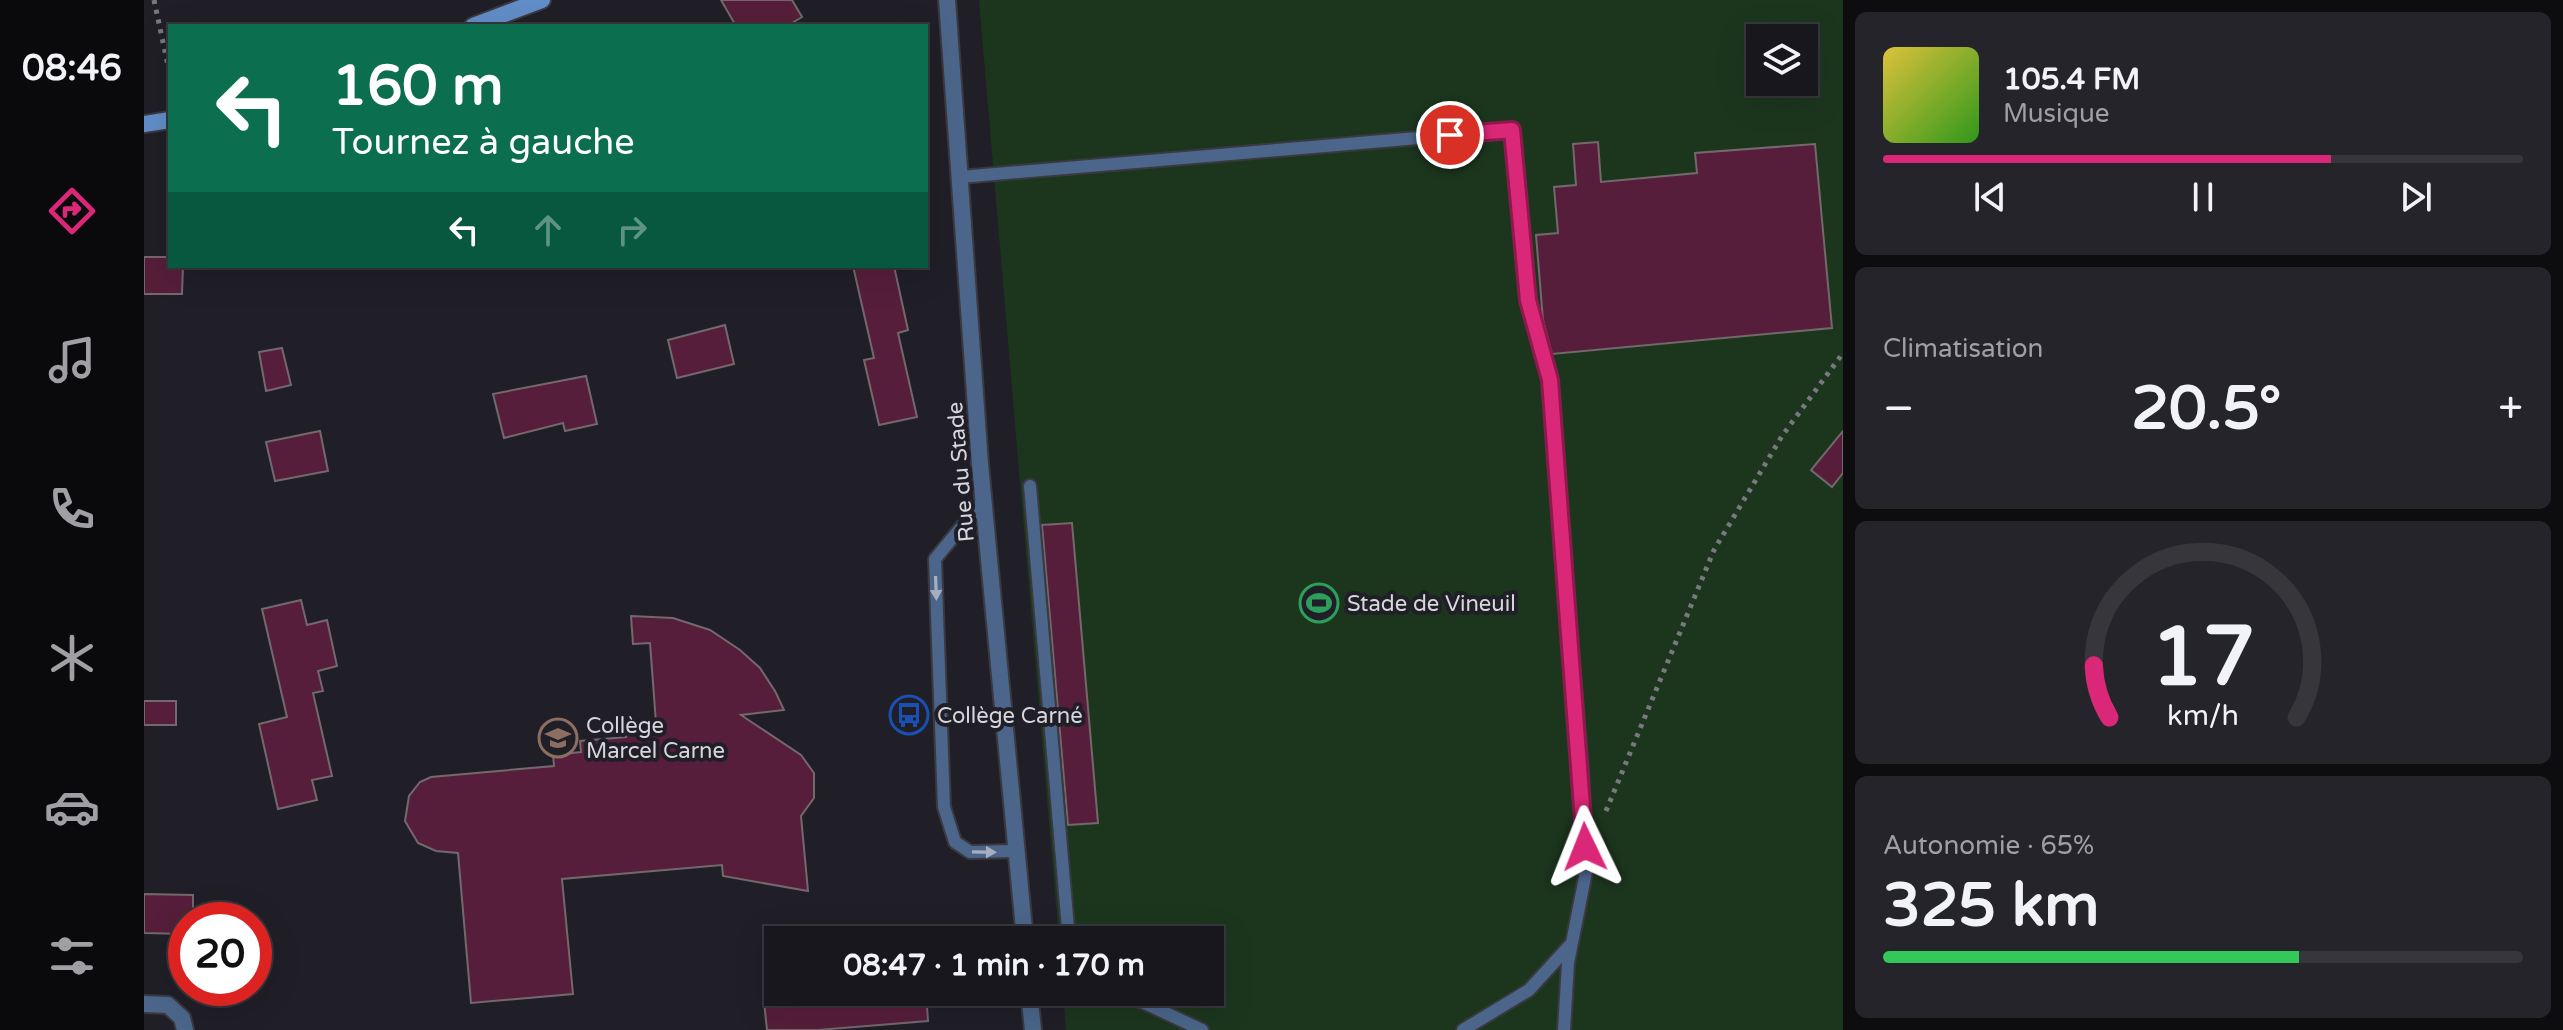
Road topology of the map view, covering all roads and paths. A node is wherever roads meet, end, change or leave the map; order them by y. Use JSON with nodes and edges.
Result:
{"nodes":[{"id":1,"x":154,"y":0,"type":"edge"},
{"id":2,"x":542,"y":0,"type":"edge"},
{"id":3,"x":947,"y":0,"type":"edge"},
{"id":4,"x":478,"y":24,"type":"edge"},
{"id":5,"x":168,"y":66,"type":"edge"},
{"id":6,"x":168,"y":120,"type":"edge"},
{"id":7,"x":144,"y":124,"type":"edge"},
{"id":8,"x":960,"y":177,"type":"junction"},
{"id":9,"x":1843,"y":353,"type":"edge"},
{"id":10,"x":1030,"y":486,"type":"dead end"},
{"id":11,"x":984,"y":500,"type":"junction"},
{"id":12,"x":1604,"y":815,"type":"dead end"},
{"id":13,"x":1016,"y":851,"type":"junction"},
{"id":14,"x":1024,"y":926,"type":"edge"},
{"id":15,"x":1068,"y":926,"type":"edge"},
{"id":16,"x":1572,"y":943,"type":"junction"},
{"id":17,"x":144,"y":1004,"type":"edge"},
{"id":18,"x":1030,"y":1006,"type":"edge"},
{"id":19,"x":1151,"y":1006,"type":"edge"},
{"id":20,"x":185,"y":1030,"type":"edge"},
{"id":21,"x":1033,"y":1030,"type":"edge"},
{"id":22,"x":1202,"y":1030,"type":"edge"},
{"id":23,"x":1463,"y":1030,"type":"edge"},
{"id":24,"x":1564,"y":1030,"type":"edge"}],
"edges":[{"from":1,"to":5,"type":"path"},
{"from":2,"to":4,"type":"street"},
{"from":3,"to":8,"type":"street","name":"Rue du Stade"},
{"from":6,"to":7,"type":"street"},
{"from":8,"to":11,"type":"street","name":"Rue du Stade"},
{"from":8,"to":16,"type":"lane"},
{"from":9,"to":12,"type":"path"},
{"from":10,"to":15,"type":"lane"},
{"from":11,"to":13,"type":"street","name":"Rue du Stade"},
{"from":11,"to":13,"type":"lane","one_way":true},
{"from":13,"to":14,"type":"street","name":"Rue du Stade"},
{"from":16,"to":23,"type":"lane"},
{"from":16,"to":24,"type":"lane"},
{"from":17,"to":20,"type":"street"},
{"from":18,"to":21,"type":"street"},
{"from":19,"to":22,"type":"lane"}]}
